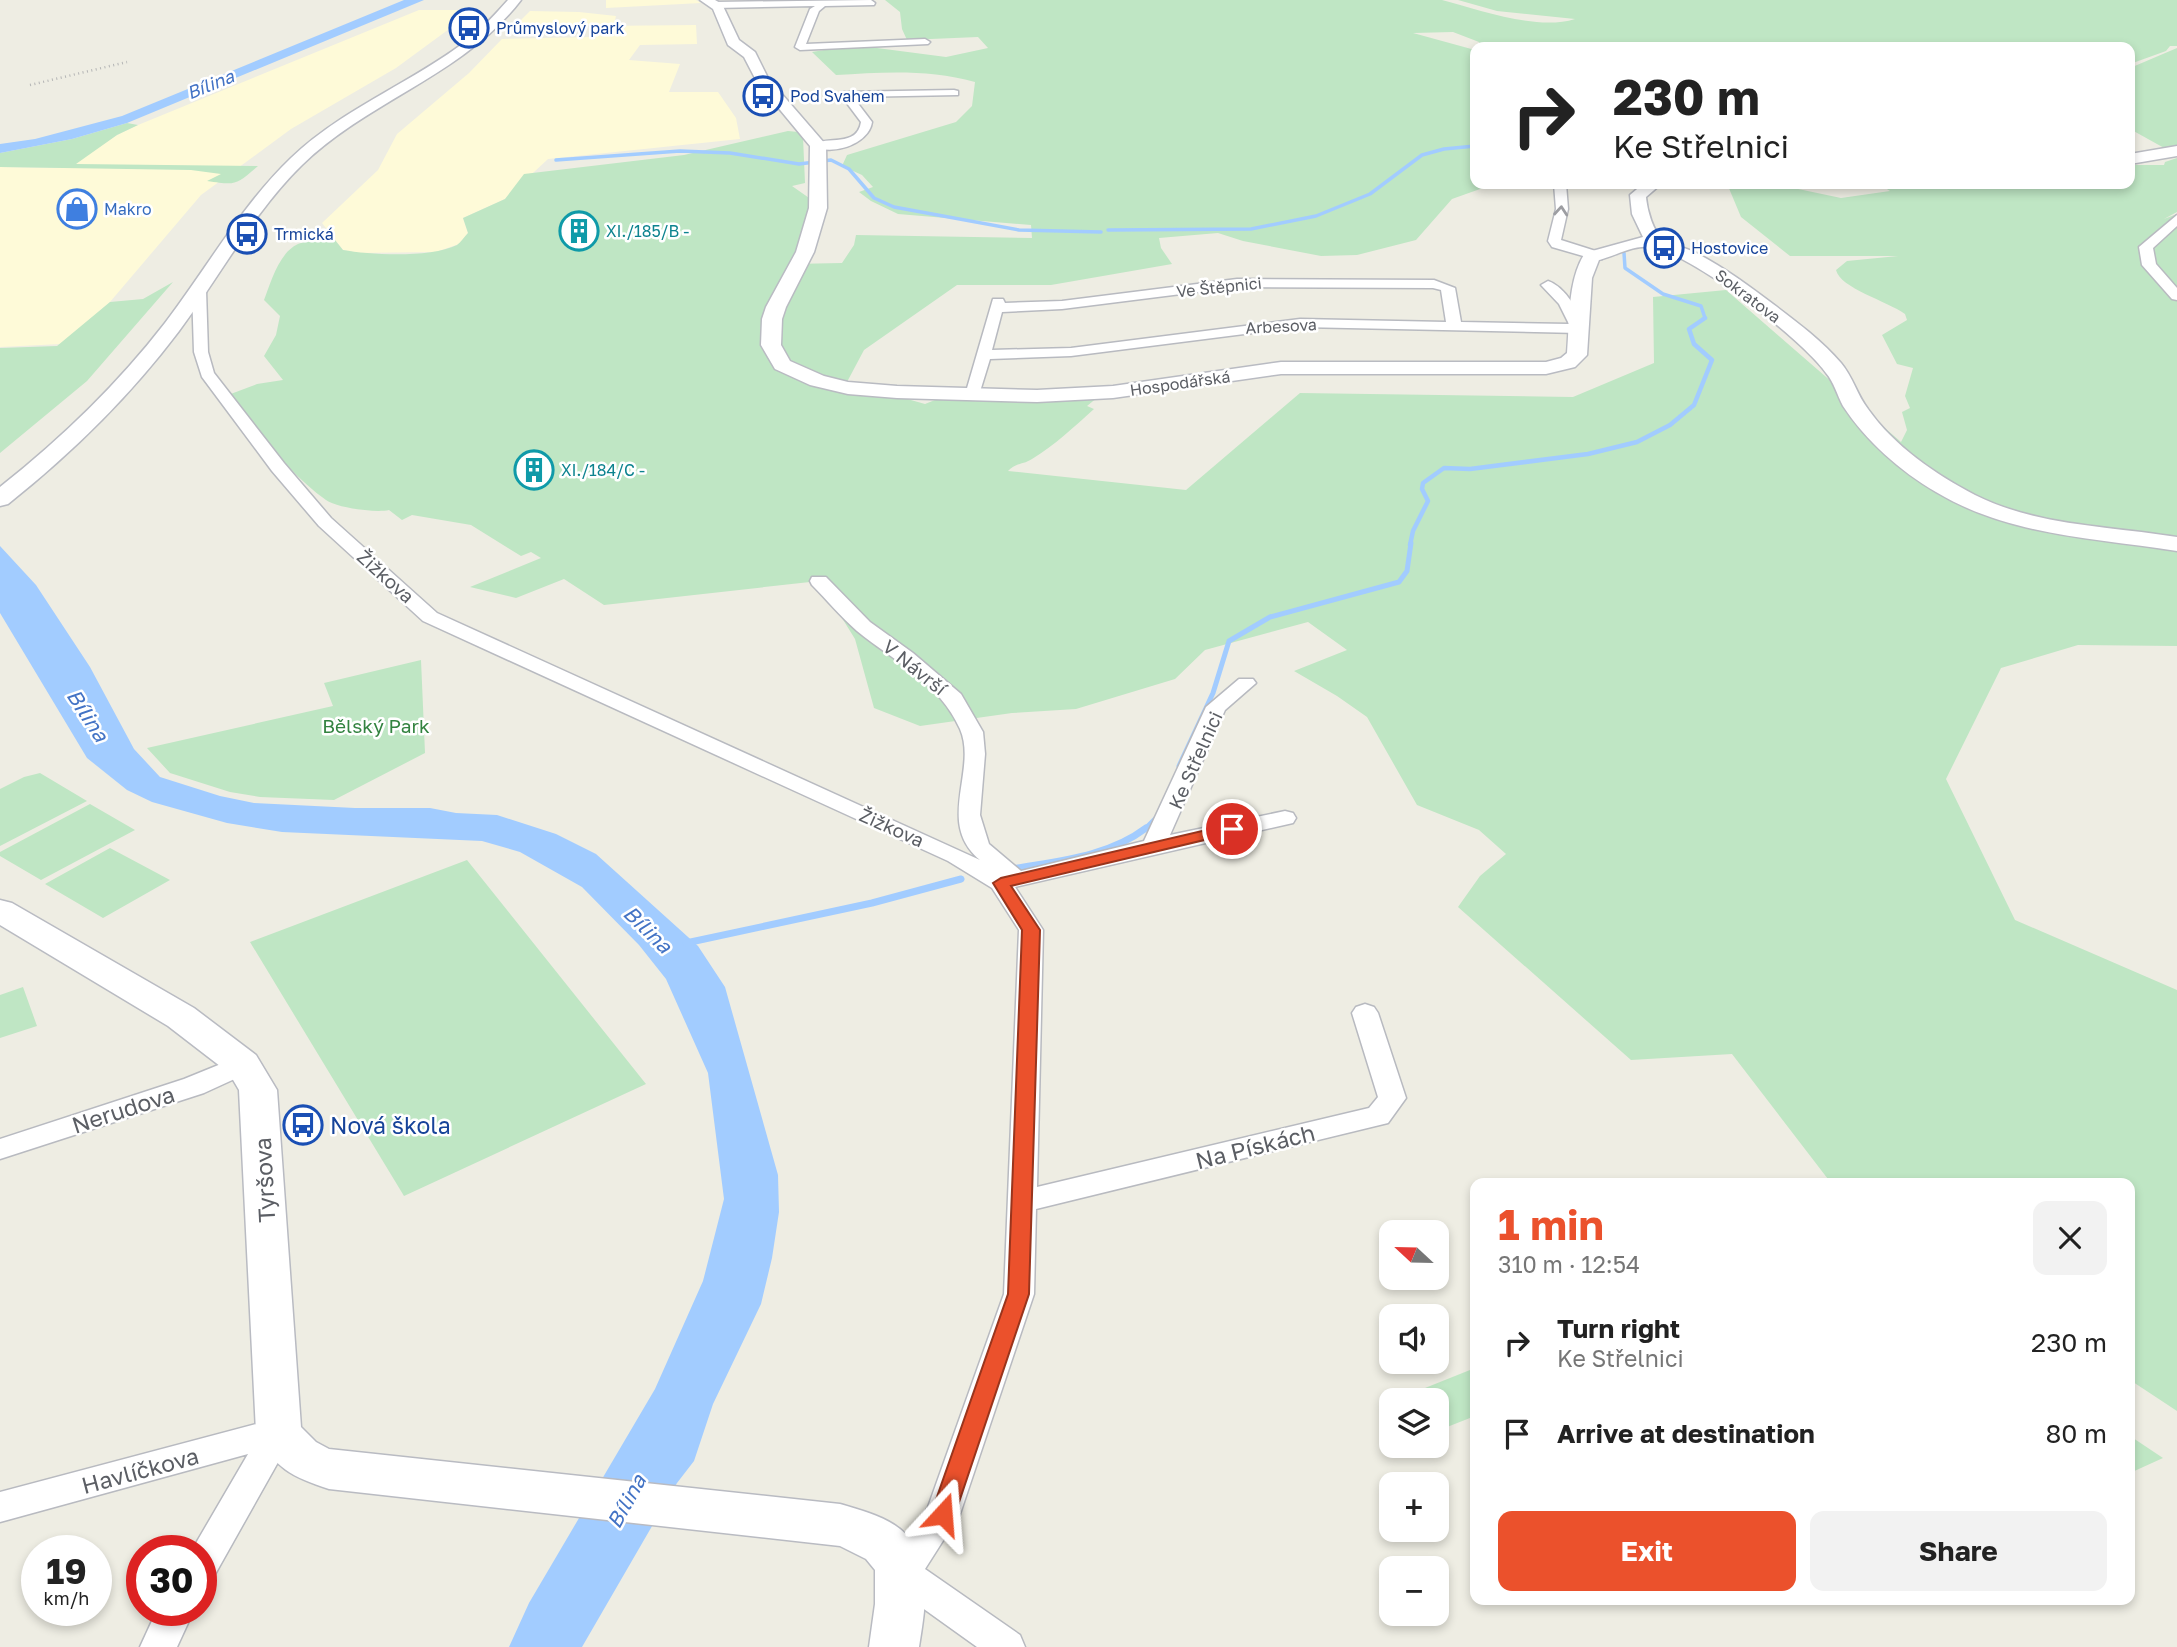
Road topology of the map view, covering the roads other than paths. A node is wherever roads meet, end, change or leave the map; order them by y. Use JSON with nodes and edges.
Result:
{"nodes":[{"id":1,"x":504,"y":0,"type":"edge"},
{"id":2,"x":515,"y":0,"type":"edge"},
{"id":3,"x":871,"y":3,"type":"dead end"},
{"id":4,"x":713,"y":5,"type":"edge"},
{"id":5,"x":819,"y":6,"type":"junction"},
{"id":6,"x":925,"y":42,"type":"dead end"},
{"id":7,"x":954,"y":93,"type":"dead end"},
{"id":8,"x":2177,"y":151,"type":"edge"},
{"id":9,"x":818,"y":156,"type":"junction"},
{"id":10,"x":2137,"y":159,"type":"edge"},
{"id":11,"x":1560,"y":189,"type":"edge"},
{"id":12,"x":1646,"y":189,"type":"edge"},
{"id":13,"x":2177,"y":219,"type":"edge"},
{"id":14,"x":1655,"y":242,"type":"junction"},
{"id":15,"x":1597,"y":256,"type":"junction"},
{"id":16,"x":1548,"y":285,"type":"dead end"},
{"id":17,"x":199,"y":290,"type":"junction"},
{"id":18,"x":2177,"y":296,"type":"edge"},
{"id":19,"x":1454,"y":326,"type":"junction"},
{"id":20,"x":1579,"y":328,"type":"junction"},
{"id":21,"x":984,"y":355,"type":"junction"},
{"id":22,"x":973,"y":395,"type":"junction"},
{"id":23,"x":2,"y":491,"type":"edge"},
{"id":24,"x":2177,"y":544,"type":"edge"},
{"id":25,"x":819,"y":580,"type":"dead end"},
{"id":26,"x":1246,"y":683,"type":"dead end"},
{"id":27,"x":1285,"y":818,"type":"dead end"},
{"id":28,"x":1153,"y":846,"type":"junction"},
{"id":29,"x":1009,"y":881,"type":"junction"},
{"id":30,"x":0,"y":910,"type":"edge"},
{"id":31,"x":1365,"y":1013,"type":"dead end"},
{"id":32,"x":243,"y":1064,"type":"junction"},
{"id":33,"x":0,"y":1149,"type":"edge"},
{"id":34,"x":1023,"y":1202,"type":"junction"},
{"id":35,"x":279,"y":1432,"type":"junction"},
{"id":36,"x":0,"y":1507,"type":"edge"},
{"id":37,"x":217,"y":1539,"type":"edge"},
{"id":38,"x":902,"y":1573,"type":"junction"},
{"id":39,"x":168,"y":1626,"type":"edge"},
{"id":40,"x":158,"y":1647,"type":"edge"},
{"id":41,"x":894,"y":1647,"type":"edge"},
{"id":42,"x":1007,"y":1647,"type":"edge"}],
"edges":[{"from":1,"to":23,"type":"main road"},
{"from":2,"to":17,"type":"main road"},
{"from":3,"to":5,"type":"street"},
{"from":4,"to":5,"type":"street"},
{"from":4,"to":9,"type":"main road"},
{"from":5,"to":6,"type":"street"},
{"from":7,"to":9,"type":"street"},
{"from":8,"to":10,"type":"main road"},
{"from":9,"to":22,"type":"main road","name":"Hospodářská"},
{"from":15,"to":11,"type":"street","one_way":true},
{"from":12,"to":14,"type":"main road"},
{"from":13,"to":18,"type":"street"},
{"from":14,"to":15,"type":"main road"},
{"from":14,"to":24,"type":"main road","name":"Sokratova"},
{"from":15,"to":20,"type":"main road","name":"Hospodářská"},
{"from":16,"to":20,"type":"street"},
{"from":17,"to":23,"type":"main road"},
{"from":17,"to":29,"type":"street","name":"Žižkova"},
{"from":19,"to":20,"type":"street","name":"Arbesova"},
{"from":19,"to":21,"type":"street","name":"Arbesova"},
{"from":19,"to":21,"type":"street","name":"Ve Štěpnici"},
{"from":20,"to":22,"type":"main road","name":"Hospodářská"},
{"from":21,"to":22,"type":"street"},
{"from":25,"to":29,"type":"street","name":"V Návrší"},
{"from":26,"to":28,"type":"street","name":"Ke Střelnici"},
{"from":27,"to":28,"type":"street","name":"Ke Střelnici"},
{"from":28,"to":29,"type":"street","name":"Ke Střelnici"},
{"from":29,"to":34,"type":"street","name":"Žižkova"},
{"from":30,"to":32,"type":"main road","name":"Tyršova"},
{"from":31,"to":34,"type":"street","name":"Na Pískách"},
{"from":32,"to":33,"type":"street","name":"Nerudova"},
{"from":32,"to":35,"type":"main road","name":"Tyršova"},
{"from":34,"to":38,"type":"street","name":"Žižkova"},
{"from":35,"to":36,"type":"street","name":"Havlíčkova"},
{"from":35,"to":37,"type":"street"},
{"from":35,"to":38,"type":"main road"},
{"from":38,"to":41,"type":"main road"},
{"from":38,"to":42,"type":"street"},
{"from":39,"to":40,"type":"street"}]}
